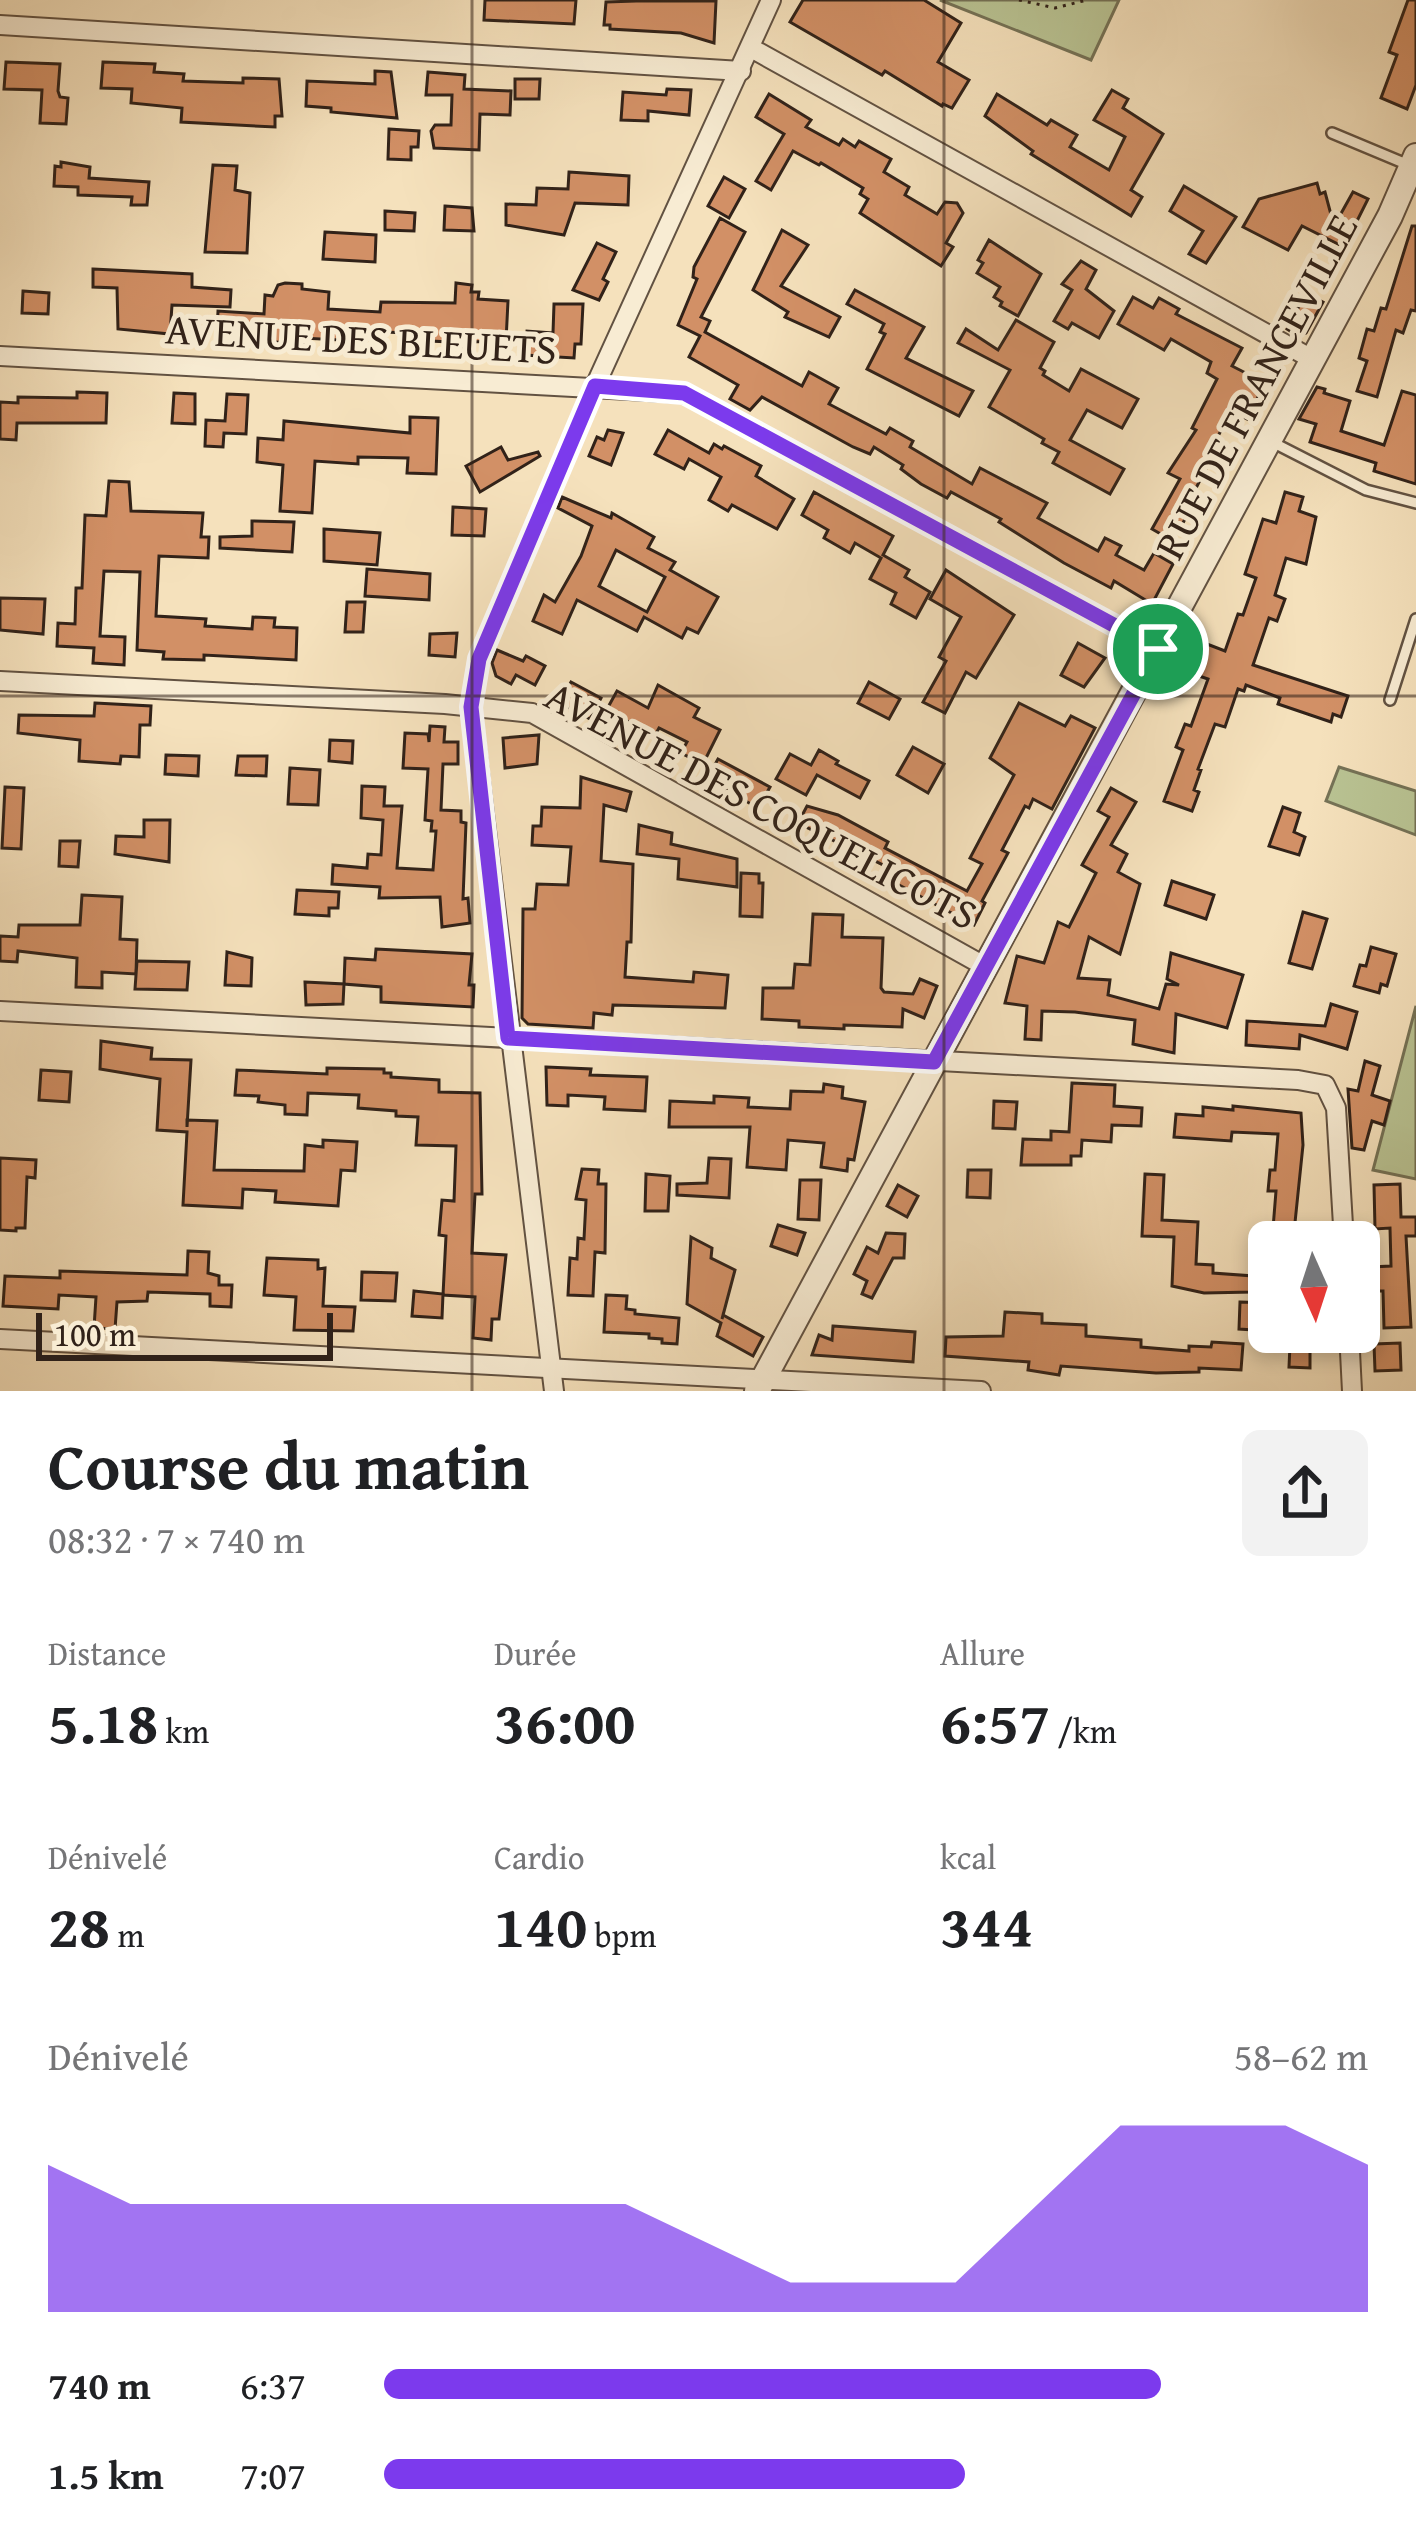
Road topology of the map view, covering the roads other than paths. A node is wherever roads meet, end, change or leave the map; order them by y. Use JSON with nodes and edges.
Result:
{"nodes":[{"id":1,"x":771,"y":0,"type":"edge"},
{"id":2,"x":0,"y":25,"type":"edge"},
{"id":3,"x":751,"y":48,"type":"junction"},
{"id":4,"x":741,"y":71,"type":"junction"},
{"id":5,"x":1332,"y":133,"type":"dead end"},
{"id":6,"x":1414,"y":161,"type":"edge"},
{"id":7,"x":0,"y":356,"type":"edge"},
{"id":8,"x":1312,"y":359,"type":"junction"},
{"id":9,"x":595,"y":386,"type":"junction"},
{"id":10,"x":1269,"y":440,"type":"junction"},
{"id":11,"x":1416,"y":503,"type":"edge"},
{"id":12,"x":1416,"y":619,"type":"edge"},
{"id":13,"x":1158,"y":649,"type":"junction"},
{"id":14,"x":0,"y":681,"type":"edge"},
{"id":15,"x":1390,"y":700,"type":"dead end"},
{"id":16,"x":471,"y":707,"type":"junction"},
{"id":17,"x":986,"y":967,"type":"junction"},
{"id":18,"x":0,"y":1011,"type":"edge"},
{"id":19,"x":508,"y":1038,"type":"junction"},
{"id":20,"x":934,"y":1062,"type":"junction"},
{"id":21,"x":1343,"y":1221,"type":"edge"},
{"id":22,"x":0,"y":1339,"type":"edge"},
{"id":23,"x":1350,"y":1353,"type":"edge"},
{"id":24,"x":551,"y":1370,"type":"junction"},
{"id":25,"x":760,"y":1385,"type":"edge"},
{"id":26,"x":554,"y":1391,"type":"edge"},
{"id":27,"x":981,"y":1391,"type":"edge"},
{"id":28,"x":1352,"y":1391,"type":"edge"}],
"edges":[{"from":1,"to":3,"type":"street"},
{"from":2,"to":4,"type":"street"},
{"from":3,"to":4,"type":"street"},
{"from":3,"to":8,"type":"street"},
{"from":4,"to":9,"type":"street"},
{"from":5,"to":6,"type":"lane"},
{"from":6,"to":8,"type":"street","name":"RUE DE FRANCEVILLE"},
{"from":7,"to":9,"type":"street","name":"AVENUE DES BLEUETS"},
{"from":8,"to":10,"type":"street","name":"RUE DE FRANCEVILLE"},
{"from":9,"to":13,"type":"street","name":"AVENUE DES BLEUETS"},
{"from":9,"to":16,"type":"street"},
{"from":10,"to":11,"type":"lane"},
{"from":10,"to":13,"type":"street","name":"RUE DE FRANCEVILLE"},
{"from":12,"to":15,"type":"lane"},
{"from":13,"to":17,"type":"street","name":"RUE DE FRANCEVILLE"},
{"from":14,"to":16,"type":"street","name":"AVENUE DES COQUELICOTS"},
{"from":16,"to":17,"type":"street","name":"AVENUE DES COQUELICOTS"},
{"from":16,"to":19,"type":"street"},
{"from":17,"to":20,"type":"street","name":"RUE DE FRANCEVILLE"},
{"from":18,"to":19,"type":"street"},
{"from":19,"to":20,"type":"street"},
{"from":19,"to":24,"type":"street"},
{"from":20,"to":21,"type":"street"},
{"from":20,"to":25,"type":"street","name":"RUE DE FRANCEVILLE"},
{"from":22,"to":24,"type":"street"},
{"from":23,"to":28,"type":"street"},
{"from":24,"to":25,"type":"street"},
{"from":24,"to":26,"type":"street"},
{"from":25,"to":27,"type":"street"}]}
